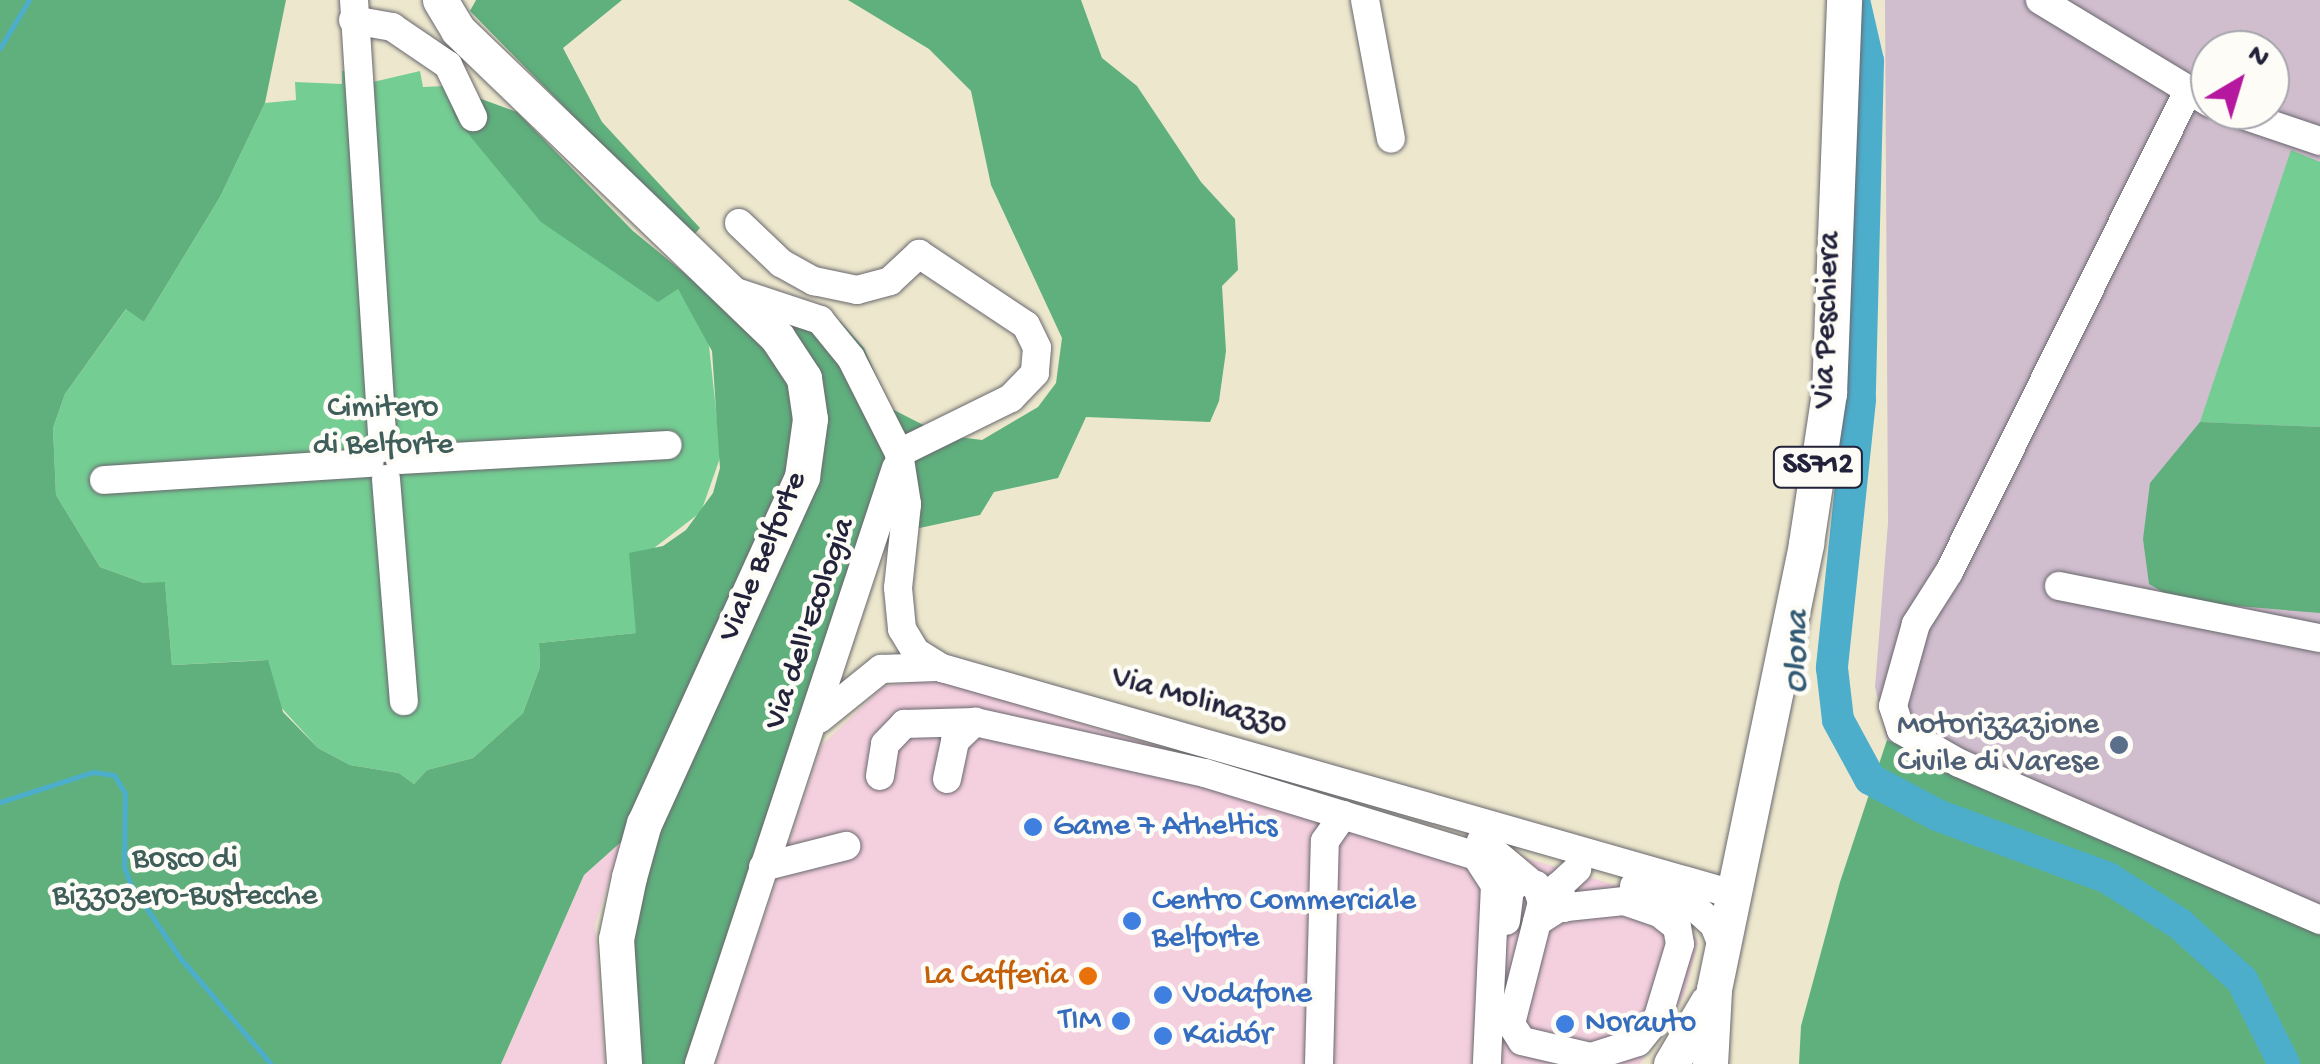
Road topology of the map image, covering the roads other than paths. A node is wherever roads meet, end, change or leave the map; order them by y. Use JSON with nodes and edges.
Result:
{"nodes":[{"id":1,"x":440,"y":0,"type":"edge"},
{"id":2,"x":1364,"y":0,"type":"edge"},
{"id":3,"x":1844,"y":0,"type":"edge"},
{"id":4,"x":2040,"y":0,"type":"edge"},
{"id":5,"x":354,"y":10,"type":"edge"},
{"id":6,"x":2190,"y":92,"type":"edge"},
{"id":7,"x":2190,"y":115,"type":"edge"},
{"id":8,"x":472,"y":117,"type":"dead end"},
{"id":9,"x":2286,"y":130,"type":"edge"},
{"id":10,"x":1392,"y":139,"type":"dead end"},
{"id":11,"x":2320,"y":142,"type":"edge"},
{"id":12,"x":739,"y":223,"type":"dead end"},
{"id":13,"x":722,"y":284,"type":"junction"},
{"id":14,"x":668,"y":444,"type":"dead end"},
{"id":15,"x":899,"y":453,"type":"junction"},
{"id":16,"x":384,"y":462,"type":"junction"},
{"id":17,"x":104,"y":480,"type":"dead end"},
{"id":18,"x":2059,"y":586,"type":"dead end"},
{"id":19,"x":2320,"y":638,"type":"edge"},
{"id":20,"x":942,"y":668,"type":"junction"},
{"id":21,"x":404,"y":700,"type":"dead end"},
{"id":22,"x":975,"y":722,"type":"junction"},
{"id":23,"x":815,"y":724,"type":"junction"},
{"id":24,"x":1302,"y":769,"type":"junction"},
{"id":25,"x":880,"y":776,"type":"dead end"},
{"id":26,"x":948,"y":778,"type":"dead end"},
{"id":27,"x":1292,"y":800,"type":"junction"},
{"id":28,"x":1335,"y":824,"type":"junction"},
{"id":29,"x":1481,"y":841,"type":"junction"},
{"id":30,"x":846,"y":846,"type":"dead end"},
{"id":31,"x":763,"y":867,"type":"junction"},
{"id":32,"x":1577,"y":869,"type":"junction"},
{"id":33,"x":1662,"y":874,"type":"junction"},
{"id":34,"x":1529,"y":881,"type":"junction"},
{"id":35,"x":1733,"y":894,"type":"junction"},
{"id":36,"x":1564,"y":908,"type":"junction"},
{"id":37,"x":2320,"y":920,"type":"edge"},
{"id":38,"x":1538,"y":922,"type":"junction"},
{"id":39,"x":1719,"y":936,"type":"junction"},
{"id":40,"x":1714,"y":989,"type":"junction"},
{"id":41,"x":1488,"y":1020,"type":"junction"},
{"id":42,"x":624,"y":1064,"type":"edge"},
{"id":43,"x":699,"y":1064,"type":"edge"},
{"id":44,"x":1319,"y":1064,"type":"edge"},
{"id":45,"x":1487,"y":1064,"type":"edge"},
{"id":46,"x":1503,"y":1064,"type":"edge"},
{"id":47,"x":1670,"y":1064,"type":"edge"},
{"id":48,"x":1710,"y":1064,"type":"edge"}],
"edges":[{"from":1,"to":13,"type":"main road","name":"Viale Belforte"},
{"from":2,"to":10,"type":"street"},
{"from":3,"to":35,"type":"main road","name":"Via Peschiera","number":"SS712"},
{"from":4,"to":6,"type":"street"},
{"from":5,"to":8,"type":"street"},
{"from":5,"to":16,"type":"street"},
{"from":7,"to":37,"type":"street"},
{"from":9,"to":11,"type":"street"},
{"from":12,"to":15,"type":"street"},
{"from":13,"to":15,"type":"street"},
{"from":13,"to":42,"type":"main road","name":"Viale Belforte"},
{"from":14,"to":16,"type":"street"},
{"from":15,"to":20,"type":"street","name":"Via Molinazzo"},
{"from":15,"to":23,"type":"street","name":"Via dell'Ecologia"},
{"from":16,"to":17,"type":"street"},
{"from":16,"to":21,"type":"street"},
{"from":18,"to":19,"type":"street"},
{"from":20,"to":23,"type":"street"},
{"from":20,"to":24,"type":"street","name":"Via Molinazzo"},
{"from":22,"to":25,"type":"street"},
{"from":22,"to":26,"type":"street"},
{"from":22,"to":27,"type":"street"},
{"from":23,"to":31,"type":"street","name":"Via dell'Ecologia"},
{"from":24,"to":27,"type":"street"},
{"from":24,"to":33,"type":"street","name":"Via Molinazzo"},
{"from":27,"to":28,"type":"street"},
{"from":27,"to":29,"type":"street"},
{"from":28,"to":41,"type":"street"},
{"from":28,"to":44,"type":"street"},
{"from":29,"to":32,"type":"street"},
{"from":29,"to":34,"type":"street"},
{"from":30,"to":31,"type":"street"},
{"from":31,"to":43,"type":"street","name":"Via dell'Ecologia"},
{"from":32,"to":36,"type":"street"},
{"from":32,"to":39,"type":"street"},
{"from":33,"to":35,"type":"street","name":"Via Molinazzo"},
{"from":33,"to":39,"type":"street","name":"Via Molinazzo"},
{"from":34,"to":38,"type":"street"},
{"from":34,"to":41,"type":"street"},
{"from":35,"to":39,"type":"main road","name":"Via Peschiera","number":"SS712"},
{"from":36,"to":38,"type":"street"},
{"from":36,"to":38,"type":"street"},
{"from":39,"to":40,"type":"main road","name":"Via Peschiera","number":"SS712"},
{"from":40,"to":47,"type":"main road","name":"Via Peschiera","number":"SS712"},
{"from":40,"to":48,"type":"main road","name":"Via Peschiera","number":"SS712"},
{"from":41,"to":45,"type":"street"},
{"from":41,"to":46,"type":"street"}]}
